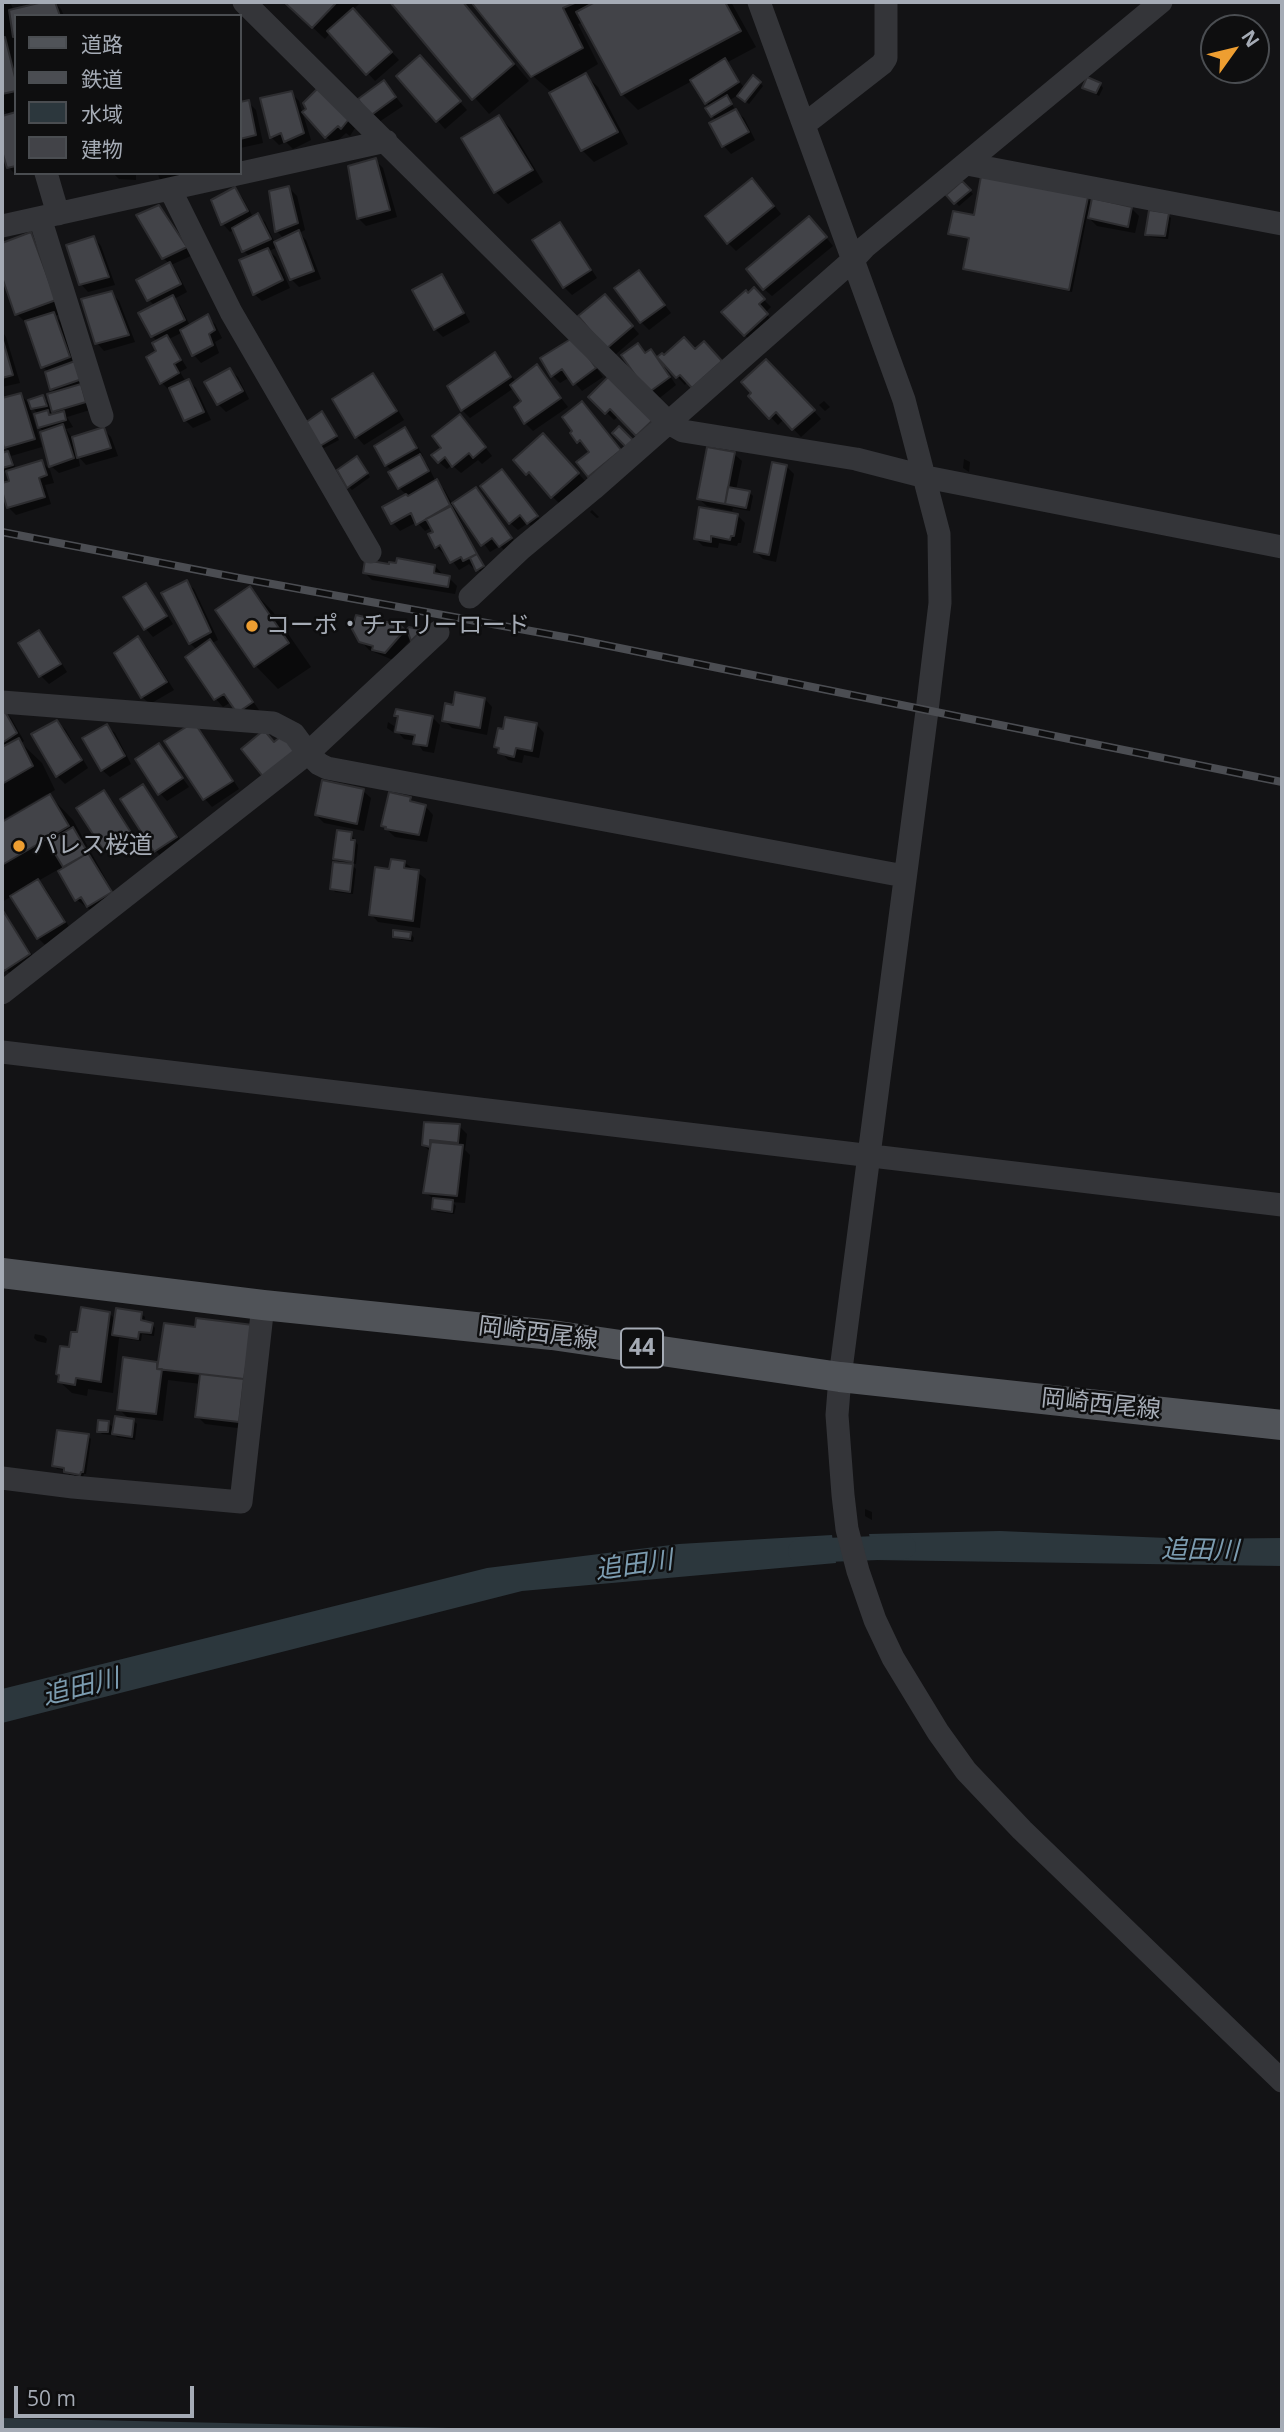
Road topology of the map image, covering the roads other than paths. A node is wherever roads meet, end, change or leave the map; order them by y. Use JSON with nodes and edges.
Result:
{"nodes":[{"id":1,"x":244,"y":2,"type":"edge"},
{"id":2,"x":760,"y":2,"type":"edge"},
{"id":3,"x":886,"y":2,"type":"edge"},
{"id":4,"x":1161,"y":2,"type":"edge"},
{"id":5,"x":805,"y":124,"type":"junction"},
{"id":6,"x":386,"y":141,"type":"junction"},
{"id":7,"x":967,"y":164,"type":"junction"},
{"id":8,"x":242,"y":173,"type":"edge"},
{"id":9,"x":46,"y":175,"type":"edge"},
{"id":10,"x":233,"y":175,"type":"edge"},
{"id":11,"x":170,"y":189,"type":"junction"},
{"id":12,"x":49,"y":216,"type":"junction"},
{"id":13,"x":1282,"y":224,"type":"edge"},
{"id":14,"x":2,"y":226,"type":"edge"},
{"id":15,"x":853,"y":260,"type":"junction"},
{"id":16,"x":102,"y":416,"type":"dead end"},
{"id":17,"x":669,"y":423,"type":"junction"},
{"id":18,"x":926,"y":477,"type":"junction"},
{"id":19,"x":1282,"y":547,"type":"edge"},
{"id":20,"x":370,"y":552,"type":"dead end"},
{"id":21,"x":470,"y":597,"type":"dead end"},
{"id":22,"x":438,"y":632,"type":"dead end"},
{"id":23,"x":2,"y":702,"type":"edge"},
{"id":24,"x":308,"y":753,"type":"junction"},
{"id":25,"x":904,"y":876,"type":"junction"},
{"id":26,"x":2,"y":993,"type":"edge"},
{"id":27,"x":2,"y":1052,"type":"edge"},
{"id":28,"x":870,"y":1158,"type":"junction"},
{"id":29,"x":1282,"y":1205,"type":"edge"},
{"id":30,"x":2,"y":1273,"type":"edge"},
{"id":31,"x":263,"y":1305,"type":"junction"},
{"id":32,"x":840,"y":1377,"type":"junction"},
{"id":33,"x":1282,"y":1425,"type":"edge"},
{"id":34,"x":2,"y":1478,"type":"edge"},
{"id":35,"x":1282,"y":2081,"type":"edge"}],
"edges":[{"from":1,"to":6,"type":"street"},
{"from":2,"to":5,"type":"street"},
{"from":3,"to":5,"type":"street"},
{"from":4,"to":7,"type":"street"},
{"from":5,"to":15,"type":"street"},
{"from":6,"to":8,"type":"street"},
{"from":6,"to":17,"type":"street"},
{"from":7,"to":13,"type":"street"},
{"from":7,"to":15,"type":"street"},
{"from":9,"to":12,"type":"street"},
{"from":10,"to":11,"type":"street"},
{"from":11,"to":12,"type":"street"},
{"from":11,"to":20,"type":"street"},
{"from":12,"to":14,"type":"street"},
{"from":12,"to":16,"type":"street"},
{"from":15,"to":17,"type":"street"},
{"from":15,"to":18,"type":"street"},
{"from":17,"to":18,"type":"street"},
{"from":17,"to":21,"type":"street"},
{"from":18,"to":19,"type":"street"},
{"from":18,"to":25,"type":"street"},
{"from":22,"to":24,"type":"street"},
{"from":23,"to":24,"type":"street"},
{"from":24,"to":25,"type":"street"},
{"from":24,"to":26,"type":"street"},
{"from":25,"to":28,"type":"street"},
{"from":27,"to":28,"type":"street"},
{"from":28,"to":29,"type":"street"},
{"from":28,"to":32,"type":"street"},
{"from":30,"to":31,"type":"main road","name":"岡崎西尾線","number":"44"},
{"from":31,"to":32,"type":"main road","name":"岡崎西尾線","number":"44"},
{"from":31,"to":34,"type":"street"},
{"from":32,"to":33,"type":"main road","name":"岡崎西尾線","number":"44"},
{"from":32,"to":35,"type":"street"}]}
